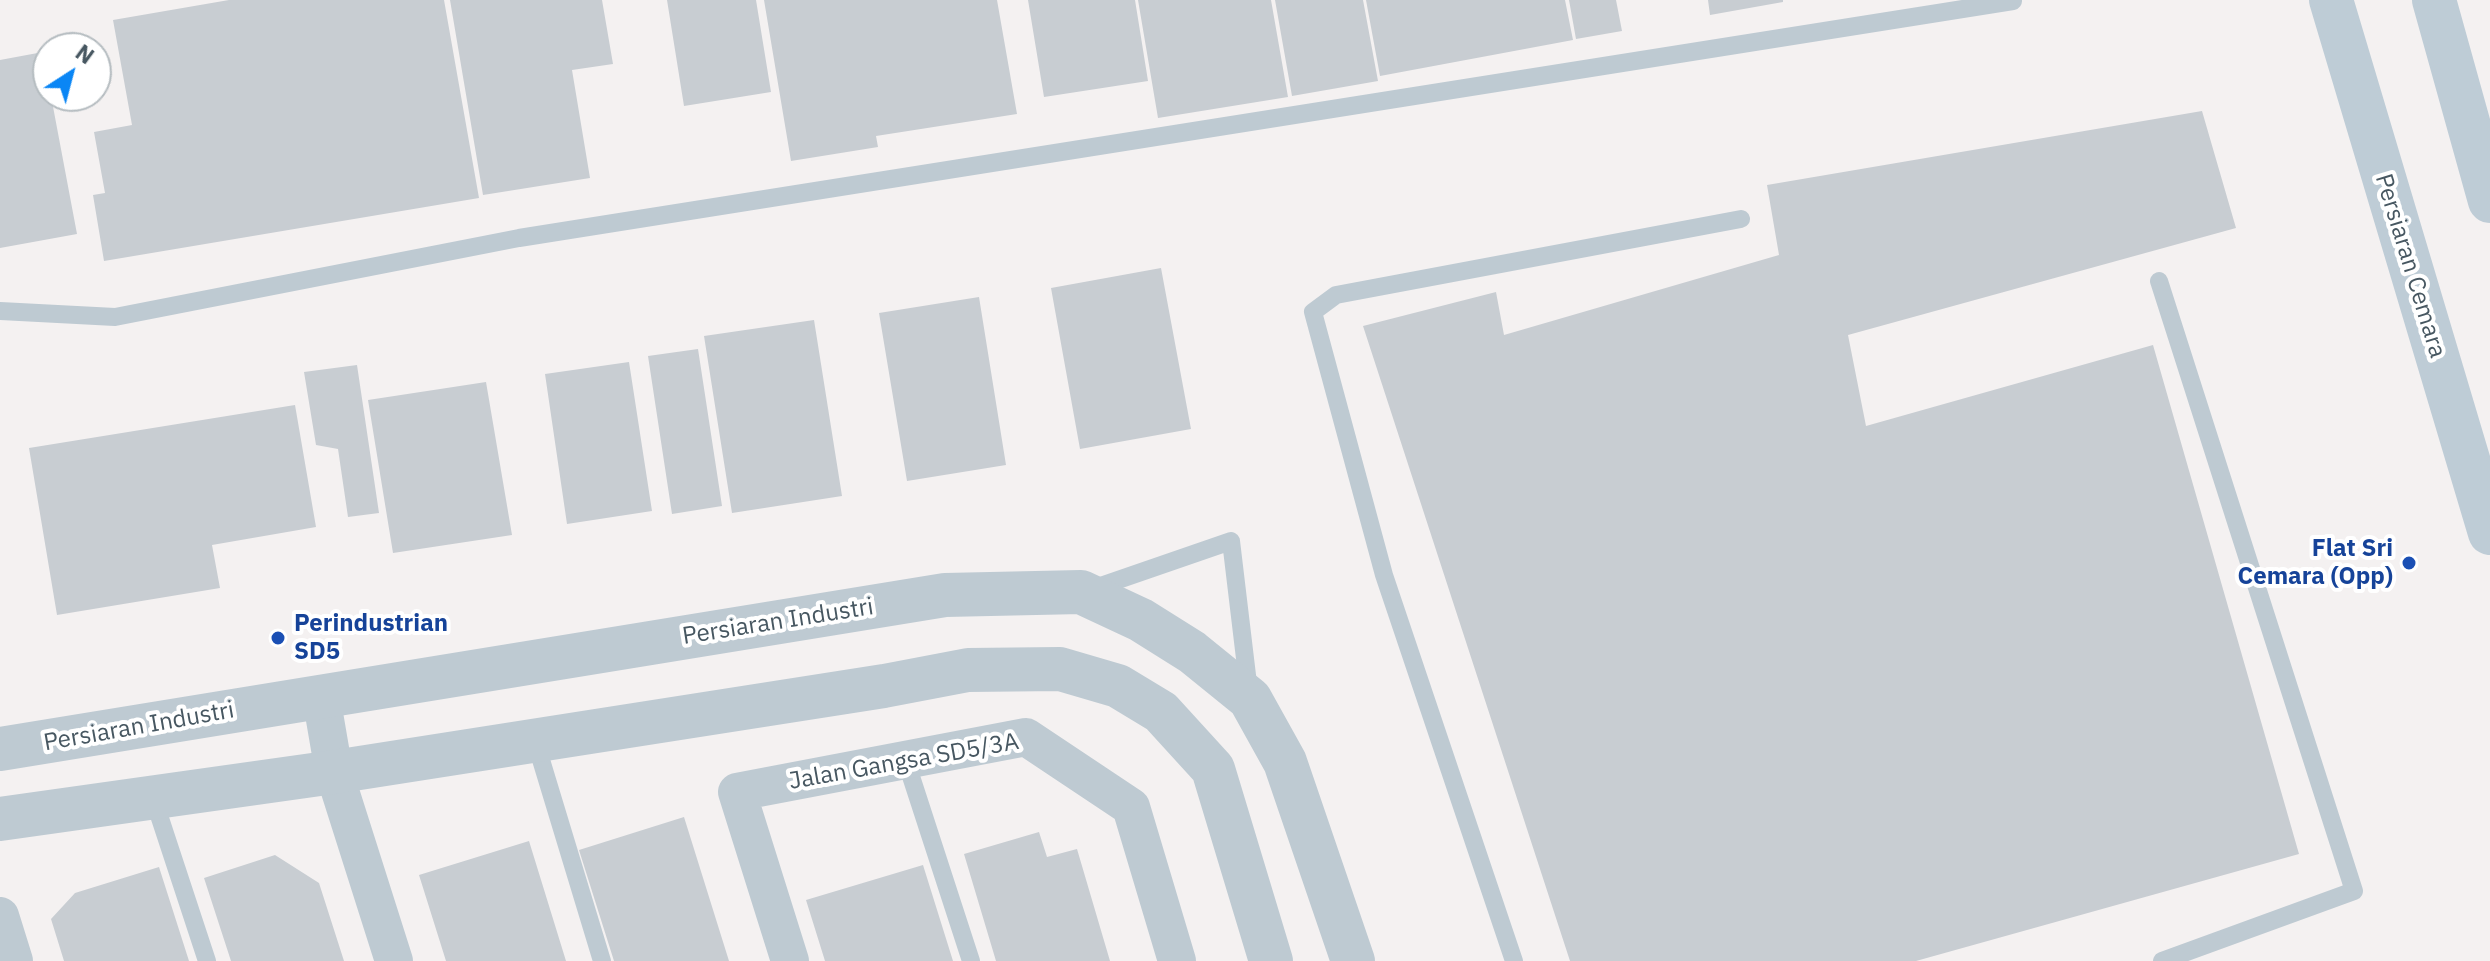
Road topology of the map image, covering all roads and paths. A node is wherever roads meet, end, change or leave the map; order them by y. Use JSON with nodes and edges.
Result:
{"nodes":[{"id":1,"x":2331,"y":0,"type":"edge"},
{"id":2,"x":2434,"y":0,"type":"edge"},
{"id":3,"x":2013,"y":1,"type":"edge"},
{"id":4,"x":2490,"y":201,"type":"edge"},
{"id":5,"x":1741,"y":219,"type":"dead end"},
{"id":6,"x":2159,"y":281,"type":"dead end"},
{"id":7,"x":0,"y":311,"type":"edge"},
{"id":8,"x":2490,"y":533,"type":"edge"},
{"id":9,"x":1081,"y":592,"type":"junction"},
{"id":10,"x":321,"y":696,"type":"junction"},
{"id":11,"x":1250,"y":699,"type":"junction"},
{"id":12,"x":535,"y":740,"type":"junction"},
{"id":13,"x":0,"y":749,"type":"edge"},
{"id":14,"x":906,"y":761,"type":"junction"},
{"id":15,"x":334,"y":772,"type":"junction"},
{"id":16,"x":153,"y":797,"type":"junction"},
{"id":17,"x":0,"y":819,"type":"edge"},
{"id":18,"x":0,"y":916,"type":"edge"},
{"id":19,"x":14,"y":961,"type":"edge"},
{"id":20,"x":207,"y":961,"type":"edge"},
{"id":21,"x":394,"y":961,"type":"edge"},
{"id":22,"x":602,"y":961,"type":"edge"},
{"id":23,"x":790,"y":961,"type":"edge"},
{"id":24,"x":971,"y":961,"type":"edge"},
{"id":25,"x":1177,"y":961,"type":"edge"},
{"id":26,"x":1271,"y":961,"type":"edge"},
{"id":27,"x":1353,"y":961,"type":"edge"},
{"id":28,"x":1514,"y":961,"type":"edge"},
{"id":29,"x":2162,"y":961,"type":"edge"}],
"edges":[{"from":1,"to":8,"type":"main road","name":"Persiaran Cemara"},
{"from":2,"to":4,"type":"main road"},
{"from":3,"to":7,"type":"lane"},
{"from":5,"to":28,"type":"lane"},
{"from":6,"to":29,"type":"lane"},
{"from":9,"to":10,"type":"street","name":"Persiaran Industri"},
{"from":9,"to":11,"type":"street","name":"Persiaran Industri"},
{"from":9,"to":11,"type":"lane"},
{"from":10,"to":13,"type":"street","name":"Persiaran Industri"},
{"from":10,"to":15,"type":"street"},
{"from":11,"to":27,"type":"street","name":"Persiaran Industri"},
{"from":12,"to":15,"type":"street"},
{"from":12,"to":22,"type":"lane"},
{"from":12,"to":26,"type":"street"},
{"from":14,"to":23,"type":"street","name":"Jalan Gangsa SD5/3A"},
{"from":14,"to":24,"type":"lane"},
{"from":14,"to":25,"type":"street","name":"Jalan Gangsa SD5/3A"},
{"from":15,"to":16,"type":"street"},
{"from":15,"to":21,"type":"street"},
{"from":16,"to":17,"type":"street"},
{"from":16,"to":20,"type":"lane"},
{"from":18,"to":19,"type":"street"}]}
